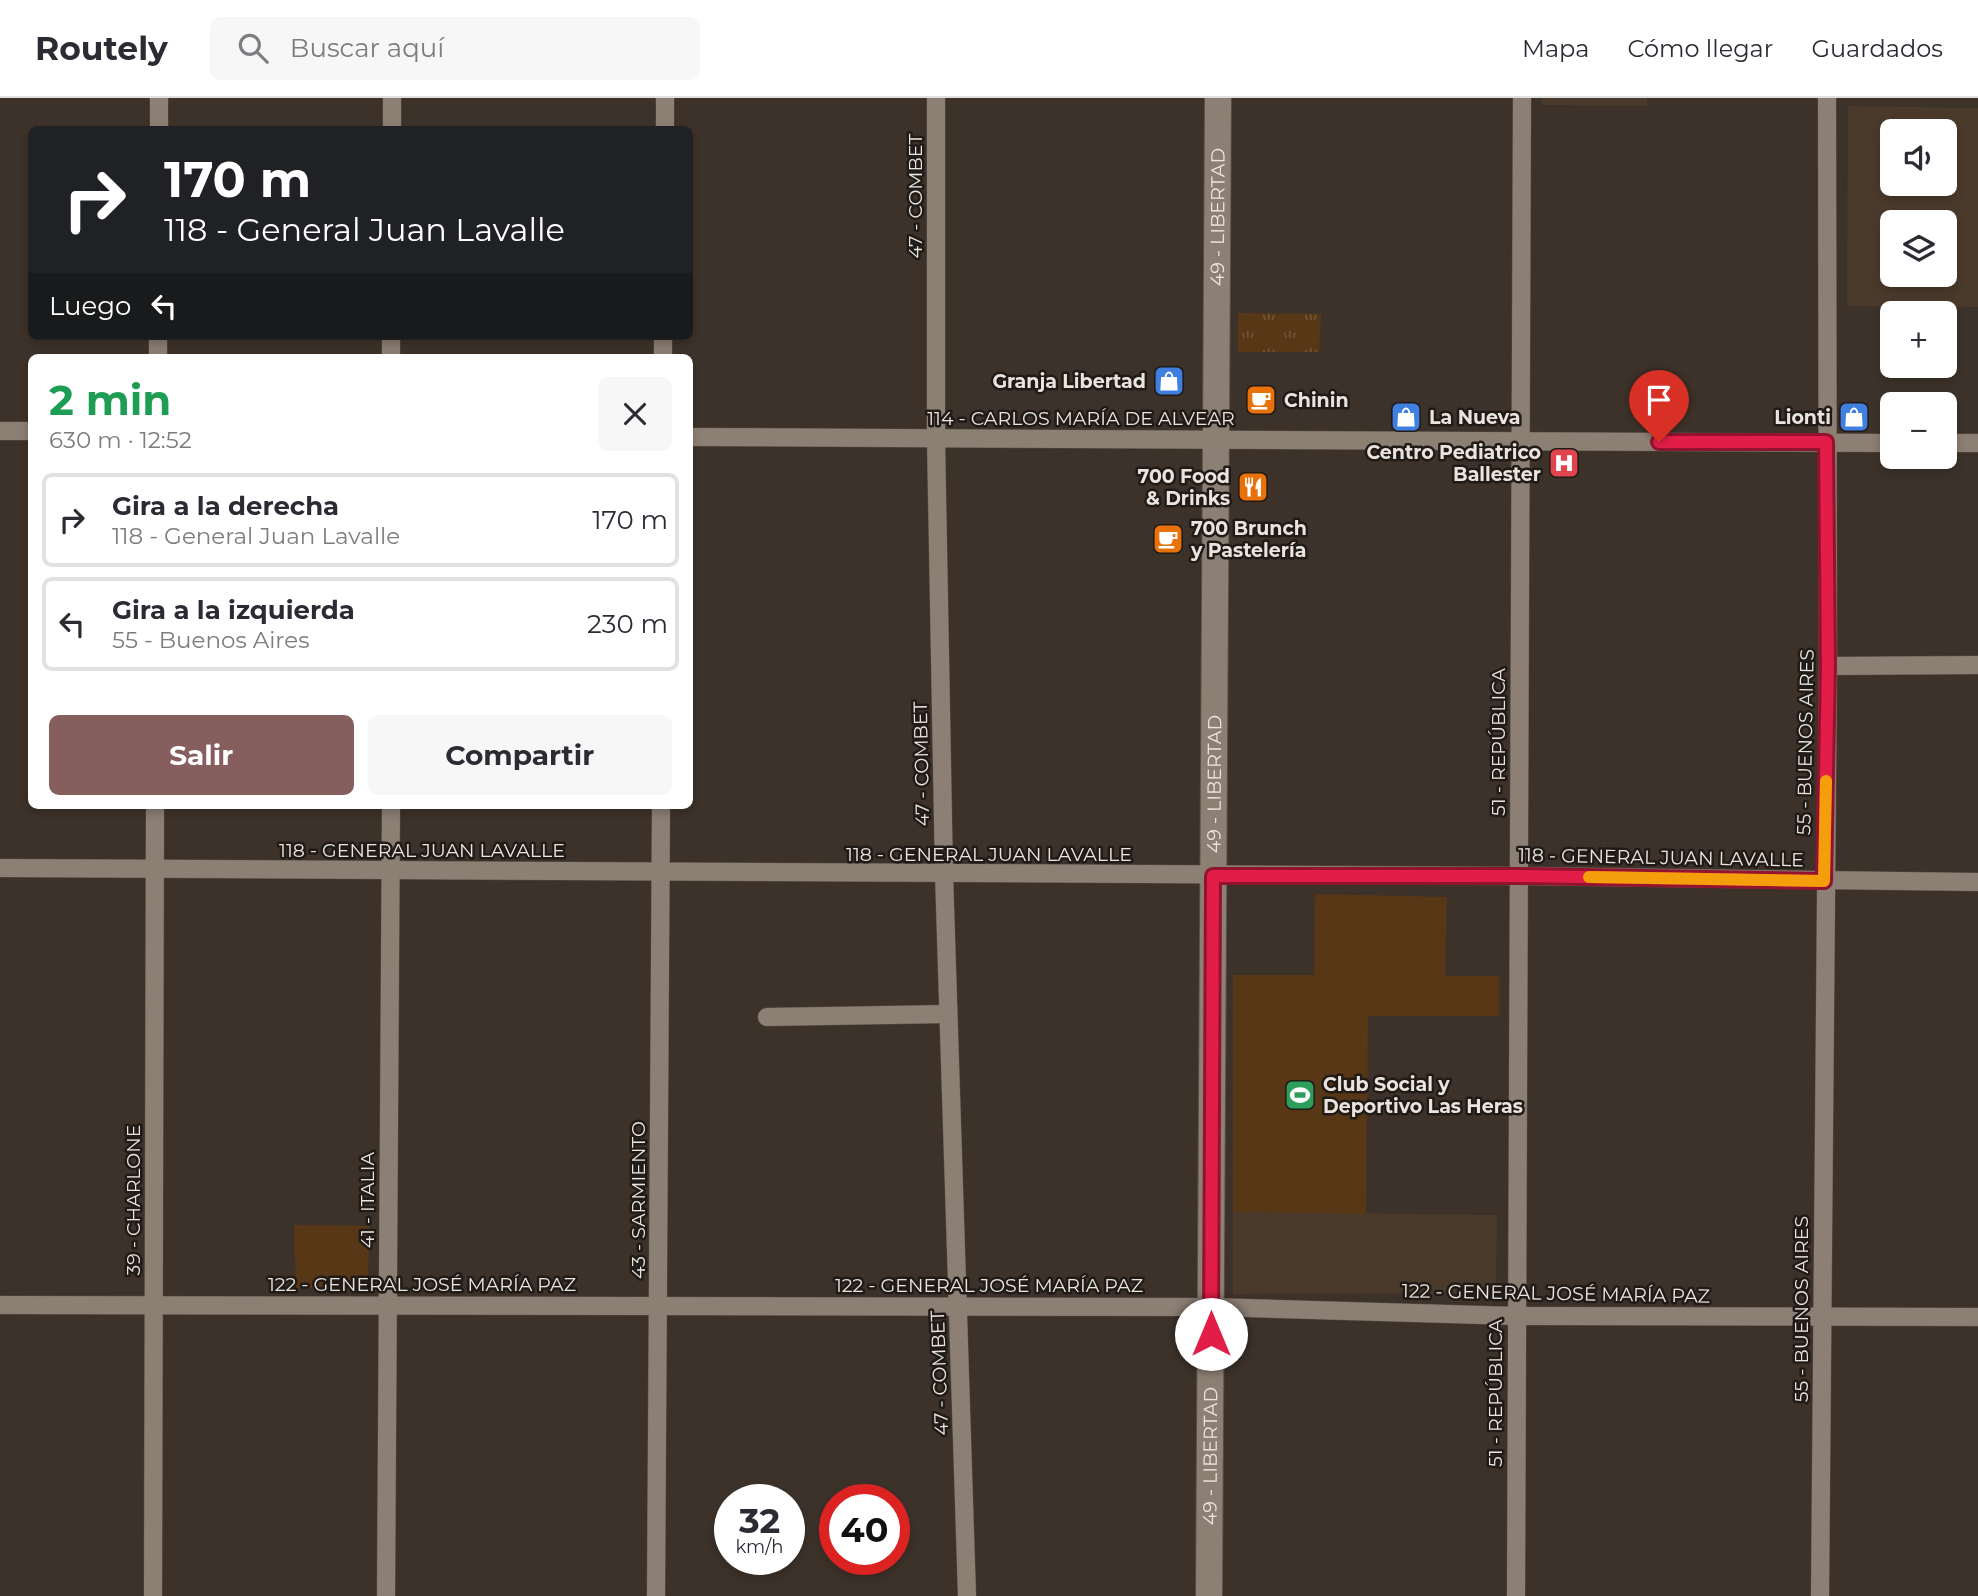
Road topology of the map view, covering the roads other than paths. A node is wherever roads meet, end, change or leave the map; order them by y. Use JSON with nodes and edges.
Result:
{"nodes":[{"id":1,"x":159,"y":98,"type":"edge"},
{"id":2,"x":392,"y":98,"type":"edge"},
{"id":3,"x":665,"y":98,"type":"edge"},
{"id":4,"x":936,"y":98,"type":"edge"},
{"id":5,"x":1218,"y":98,"type":"edge"},
{"id":6,"x":1522,"y":98,"type":"edge"},
{"id":7,"x":1827,"y":98,"type":"edge"},
{"id":8,"x":159,"y":126,"type":"edge"},
{"id":9,"x":392,"y":126,"type":"edge"},
{"id":10,"x":665,"y":126,"type":"edge"},
{"id":11,"x":0,"y":431,"type":"edge"},
{"id":12,"x":28,"y":431,"type":"edge"},
{"id":13,"x":693,"y":437,"type":"edge"},
{"id":14,"x":936,"y":439,"type":"junction"},
{"id":15,"x":1216,"y":440,"type":"junction"},
{"id":16,"x":1520,"y":441,"type":"junction"},
{"id":17,"x":1826,"y":442,"type":"junction"},
{"id":18,"x":1880,"y":443,"type":"edge"},
{"id":19,"x":1957,"y":443,"type":"edge"},
{"id":20,"x":1978,"y":443,"type":"edge"},
{"id":21,"x":1978,"y":664,"type":"edge"},
{"id":22,"x":1828,"y":666,"type":"junction"},
{"id":23,"x":155,"y":809,"type":"edge"},
{"id":24,"x":391,"y":809,"type":"edge"},
{"id":25,"x":661,"y":809,"type":"edge"},
{"id":26,"x":0,"y":868,"type":"edge"},
{"id":27,"x":154,"y":869,"type":"junction"},
{"id":28,"x":391,"y":871,"type":"junction"},
{"id":29,"x":661,"y":872,"type":"junction"},
{"id":30,"x":944,"y":874,"type":"junction"},
{"id":31,"x":1213,"y":876,"type":"junction"},
{"id":32,"x":1518,"y":876,"type":"junction"},
{"id":33,"x":1824,"y":881,"type":"junction"},
{"id":34,"x":1978,"y":882,"type":"edge"},
{"id":35,"x":948,"y":1014,"type":"junction"},
{"id":36,"x":767,"y":1017,"type":"dead end"},
{"id":37,"x":154,"y":1303,"type":"junction"},
{"id":38,"x":0,"y":1305,"type":"edge"},
{"id":39,"x":658,"y":1305,"type":"junction"},
{"id":40,"x":388,"y":1306,"type":"junction"},
{"id":41,"x":958,"y":1306,"type":"junction"},
{"id":42,"x":1211,"y":1307,"type":"junction"},
{"id":43,"x":1517,"y":1316,"type":"junction"},
{"id":44,"x":1822,"y":1316,"type":"junction"},
{"id":45,"x":1978,"y":1317,"type":"edge"},
{"id":46,"x":153,"y":1596,"type":"edge"},
{"id":47,"x":386,"y":1596,"type":"edge"},
{"id":48,"x":656,"y":1596,"type":"edge"},
{"id":49,"x":967,"y":1596,"type":"edge"},
{"id":50,"x":1209,"y":1596,"type":"edge"},
{"id":51,"x":1516,"y":1596,"type":"edge"},
{"id":52,"x":1820,"y":1596,"type":"edge"}],
"edges":[{"from":1,"to":8,"type":"street"},
{"from":2,"to":9,"type":"street"},
{"from":3,"to":10,"type":"street"},
{"from":4,"to":14,"type":"street","name":"47 - COMBET"},
{"from":5,"to":15,"type":"street","name":"49 - LIBERTAD"},
{"from":6,"to":16,"type":"street","name":"51 - REPÚBLICA"},
{"from":7,"to":17,"type":"street","name":"55 - BUENOS AIRES"},
{"from":11,"to":12,"type":"street"},
{"from":13,"to":14,"type":"street","name":"114 - CARLOS MARÍA DE ALVEAR"},
{"from":14,"to":15,"type":"street","name":"114 - CARLOS MARÍA DE ALVEAR"},
{"from":14,"to":30,"type":"street","name":"47 - COMBET"},
{"from":15,"to":16,"type":"street","name":"114 - CARLOS MARÍA DE ALVEAR"},
{"from":15,"to":31,"type":"street","name":"49 - LIBERTAD"},
{"from":16,"to":17,"type":"street","name":"114 - CARLOS MARÍA DE ALVEAR"},
{"from":16,"to":32,"type":"street","name":"51 - REPÚBLICA"},
{"from":17,"to":18,"type":"street","name":"114 - CARLOS MARÍA DE ALVEAR"},
{"from":17,"to":22,"type":"street","name":"55 - BUENOS AIRES"},
{"from":19,"to":20,"type":"street"},
{"from":21,"to":22,"type":"street"},
{"from":22,"to":33,"type":"street","name":"55 - BUENOS AIRES"},
{"from":23,"to":27,"type":"street","name":"39 - CHARLONE"},
{"from":24,"to":28,"type":"street","name":"41 - ITALIA"},
{"from":25,"to":29,"type":"street","name":"43 - SARMIENTO"},
{"from":26,"to":27,"type":"street","name":"118 - GENERAL JUAN LAVALLE"},
{"from":27,"to":28,"type":"street","name":"118 - GENERAL JUAN LAVALLE"},
{"from":27,"to":37,"type":"street","name":"39 - CHARLONE"},
{"from":28,"to":29,"type":"street","name":"118 - GENERAL JUAN LAVALLE"},
{"from":28,"to":40,"type":"street","name":"41 - ITALIA"},
{"from":29,"to":30,"type":"street","name":"118 - GENERAL JUAN LAVALLE"},
{"from":29,"to":39,"type":"street","name":"43 - SARMIENTO"},
{"from":30,"to":31,"type":"street","name":"118 - GENERAL JUAN LAVALLE"},
{"from":30,"to":35,"type":"street","name":"47 - COMBET"},
{"from":31,"to":32,"type":"street","name":"118 - GENERAL JUAN LAVALLE"},
{"from":31,"to":42,"type":"street","name":"49 - LIBERTAD"},
{"from":32,"to":33,"type":"street","name":"118 - GENERAL JUAN LAVALLE"},
{"from":32,"to":43,"type":"street","name":"51 - REPÚBLICA"},
{"from":33,"to":34,"type":"street","name":"118 - GENERAL JUAN LAVALLE"},
{"from":33,"to":44,"type":"street","name":"55 - BUENOS AIRES"},
{"from":35,"to":36,"type":"street"},
{"from":35,"to":41,"type":"street","name":"47 - COMBET"},
{"from":37,"to":38,"type":"street","name":"122 - GENERAL JOSÉ MARÍA PAZ"},
{"from":37,"to":40,"type":"street","name":"122 - GENERAL JOSÉ MARÍA PAZ"},
{"from":37,"to":46,"type":"street","name":"39 - CHARLONE"},
{"from":39,"to":40,"type":"street","name":"122 - GENERAL JOSÉ MARÍA PAZ"},
{"from":39,"to":41,"type":"street","name":"122 - GENERAL JOSÉ MARÍA PAZ"},
{"from":39,"to":48,"type":"street","name":"43 - SARMIENTO"},
{"from":40,"to":47,"type":"street","name":"41 - ITALIA"},
{"from":41,"to":42,"type":"street","name":"122 - GENERAL JOSÉ MARÍA PAZ"},
{"from":41,"to":49,"type":"street","name":"47 - COMBET"},
{"from":42,"to":43,"type":"street","name":"122 - GENERAL JOSÉ MARÍA PAZ"},
{"from":42,"to":50,"type":"street","name":"49 - LIBERTAD"},
{"from":43,"to":44,"type":"street","name":"122 - GENERAL JOSÉ MARÍA PAZ"},
{"from":43,"to":51,"type":"street","name":"51 - REPÚBLICA"},
{"from":44,"to":45,"type":"street","name":"122 - GENERAL JOSÉ MARÍA PAZ"},
{"from":44,"to":52,"type":"street","name":"55 - BUENOS AIRES"}]}
